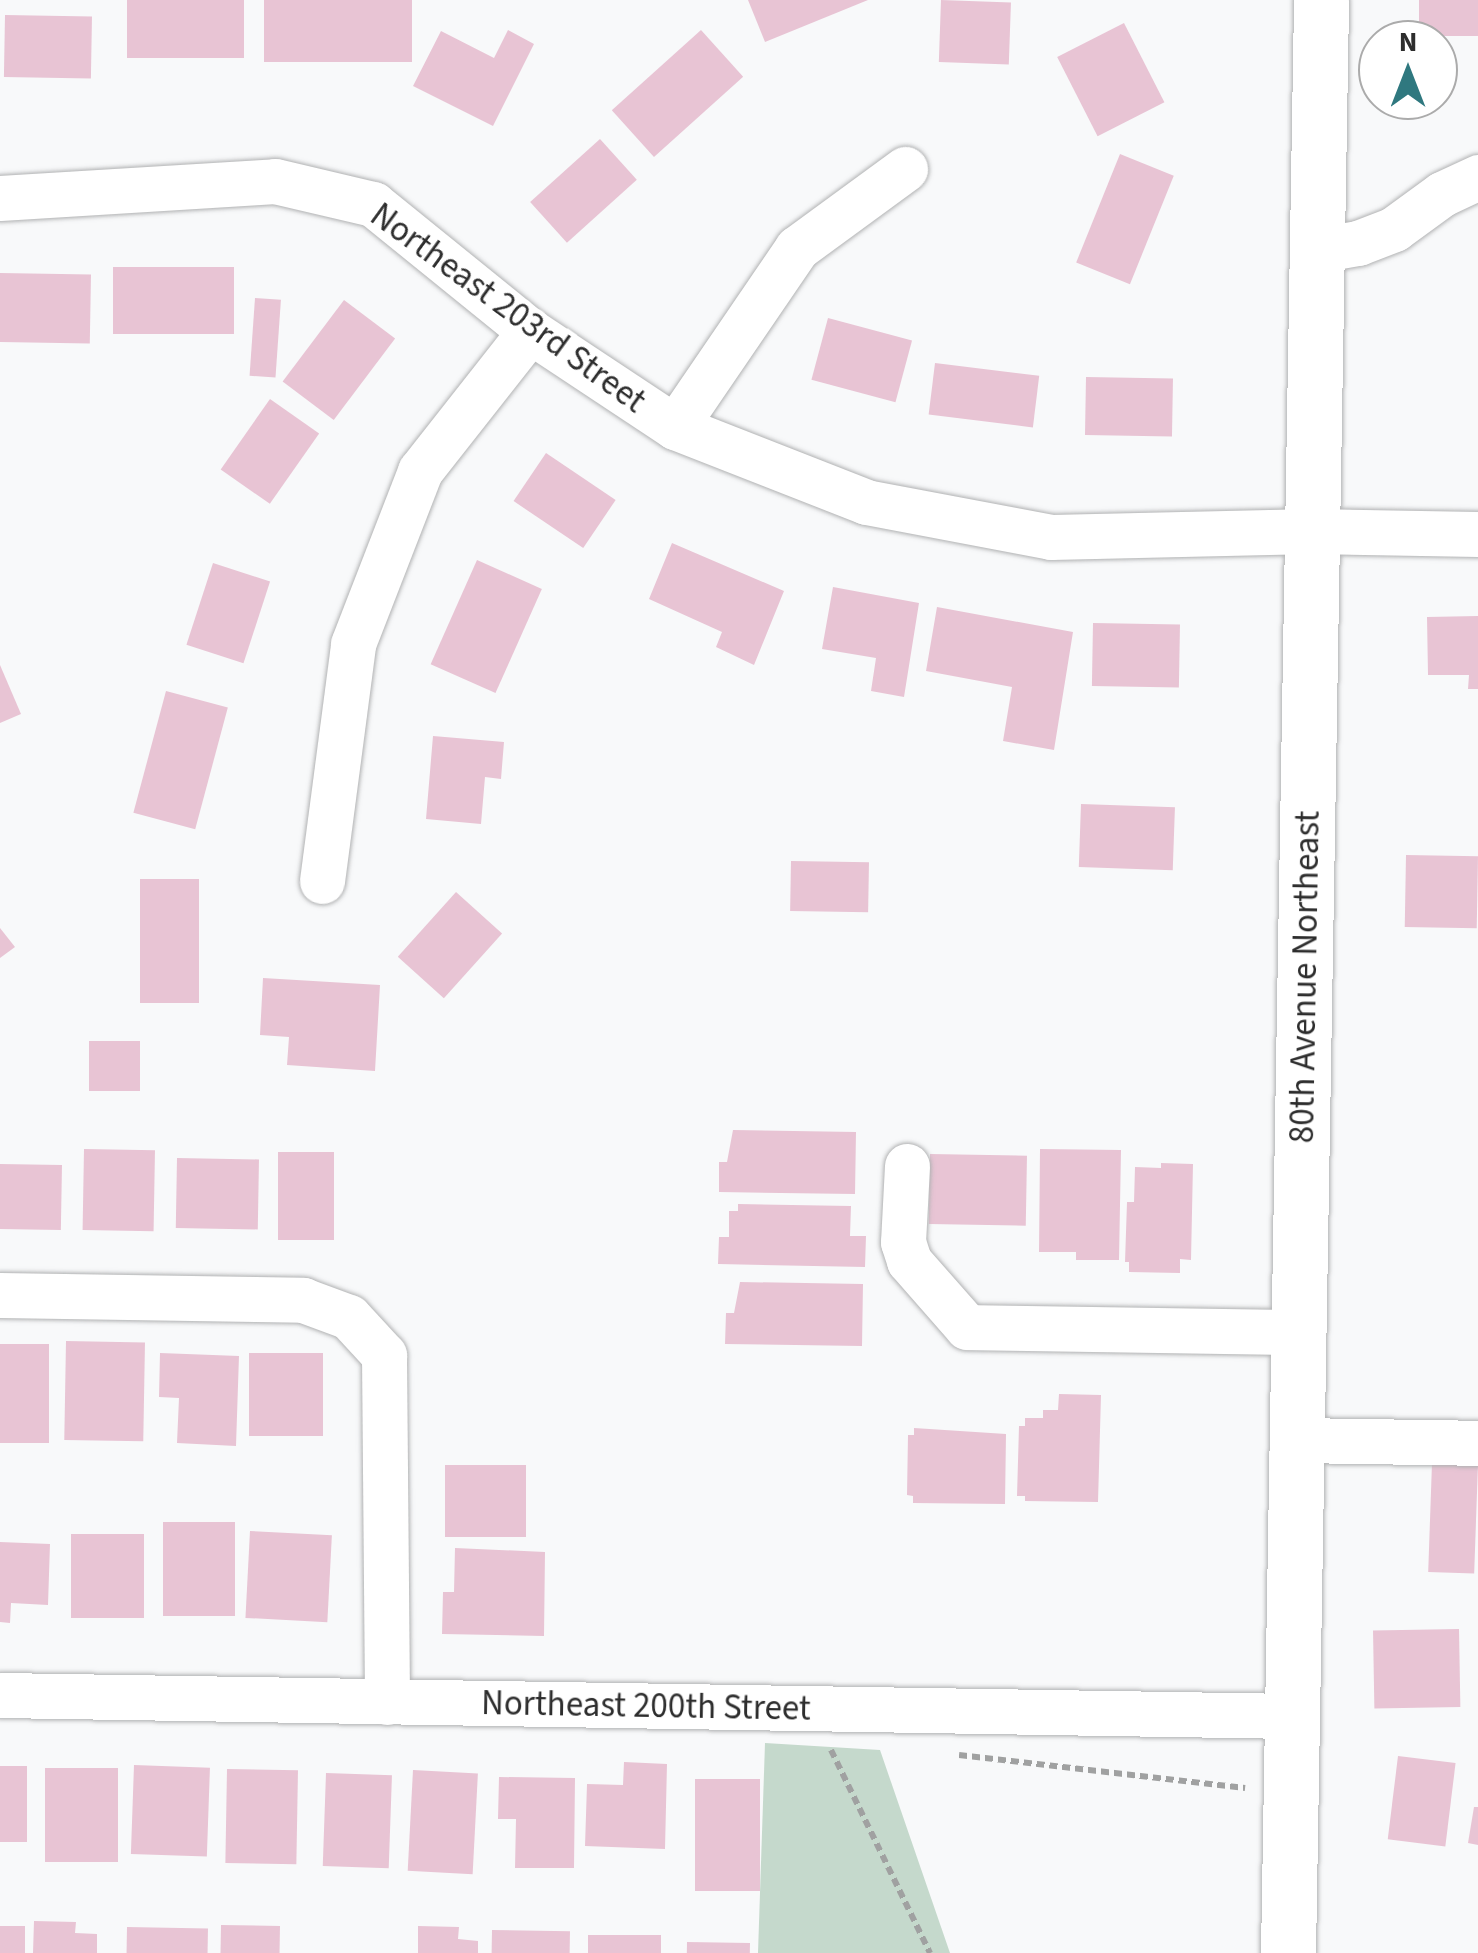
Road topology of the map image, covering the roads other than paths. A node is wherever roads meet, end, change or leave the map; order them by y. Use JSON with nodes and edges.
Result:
{"nodes":[{"id":1,"x":1320,"y":0,"type":"edge"},
{"id":2,"x":905,"y":169,"type":"dead end"},
{"id":3,"x":1478,"y":177,"type":"edge"},
{"id":4,"x":0,"y":198,"type":"edge"},
{"id":5,"x":1317,"y":250,"type":"junction"},
{"id":6,"x":530,"y":331,"type":"junction"},
{"id":7,"x":675,"y":428,"type":"junction"},
{"id":8,"x":1313,"y":531,"type":"junction"},
{"id":9,"x":1478,"y":534,"type":"edge"},
{"id":10,"x":322,"y":880,"type":"dead end"},
{"id":11,"x":907,"y":1166,"type":"dead end"},
{"id":12,"x":0,"y":1295,"type":"edge"},
{"id":13,"x":1298,"y":1332,"type":"junction"},
{"id":14,"x":1297,"y":1440,"type":"junction"},
{"id":15,"x":1478,"y":1443,"type":"edge"},
{"id":16,"x":0,"y":1696,"type":"edge"},
{"id":17,"x":387,"y":1702,"type":"junction"},
{"id":18,"x":1292,"y":1716,"type":"junction"},
{"id":19,"x":1288,"y":1953,"type":"edge"}],
"edges":[{"from":1,"to":5,"type":"main road","name":"80th Avenue Northeast"},
{"from":2,"to":7,"type":"street"},
{"from":3,"to":5,"type":"street"},
{"from":4,"to":6,"type":"street","name":"Northeast 203rd Street"},
{"from":5,"to":8,"type":"main road","name":"80th Avenue Northeast"},
{"from":6,"to":7,"type":"street","name":"Northeast 203rd Street"},
{"from":6,"to":10,"type":"street"},
{"from":7,"to":8,"type":"street","name":"Northeast 203rd Street"},
{"from":8,"to":9,"type":"street","name":"Northeast 203rd Street"},
{"from":8,"to":13,"type":"main road","name":"80th Avenue Northeast"},
{"from":11,"to":13,"type":"street"},
{"from":12,"to":17,"type":"street"},
{"from":13,"to":14,"type":"main road","name":"80th Avenue Northeast"},
{"from":14,"to":15,"type":"street"},
{"from":14,"to":18,"type":"main road","name":"80th Avenue Northeast"},
{"from":16,"to":17,"type":"street","name":"Northeast 200th Street"},
{"from":17,"to":18,"type":"street","name":"Northeast 200th Street"},
{"from":18,"to":19,"type":"main road","name":"80th Avenue Northeast"}]}
